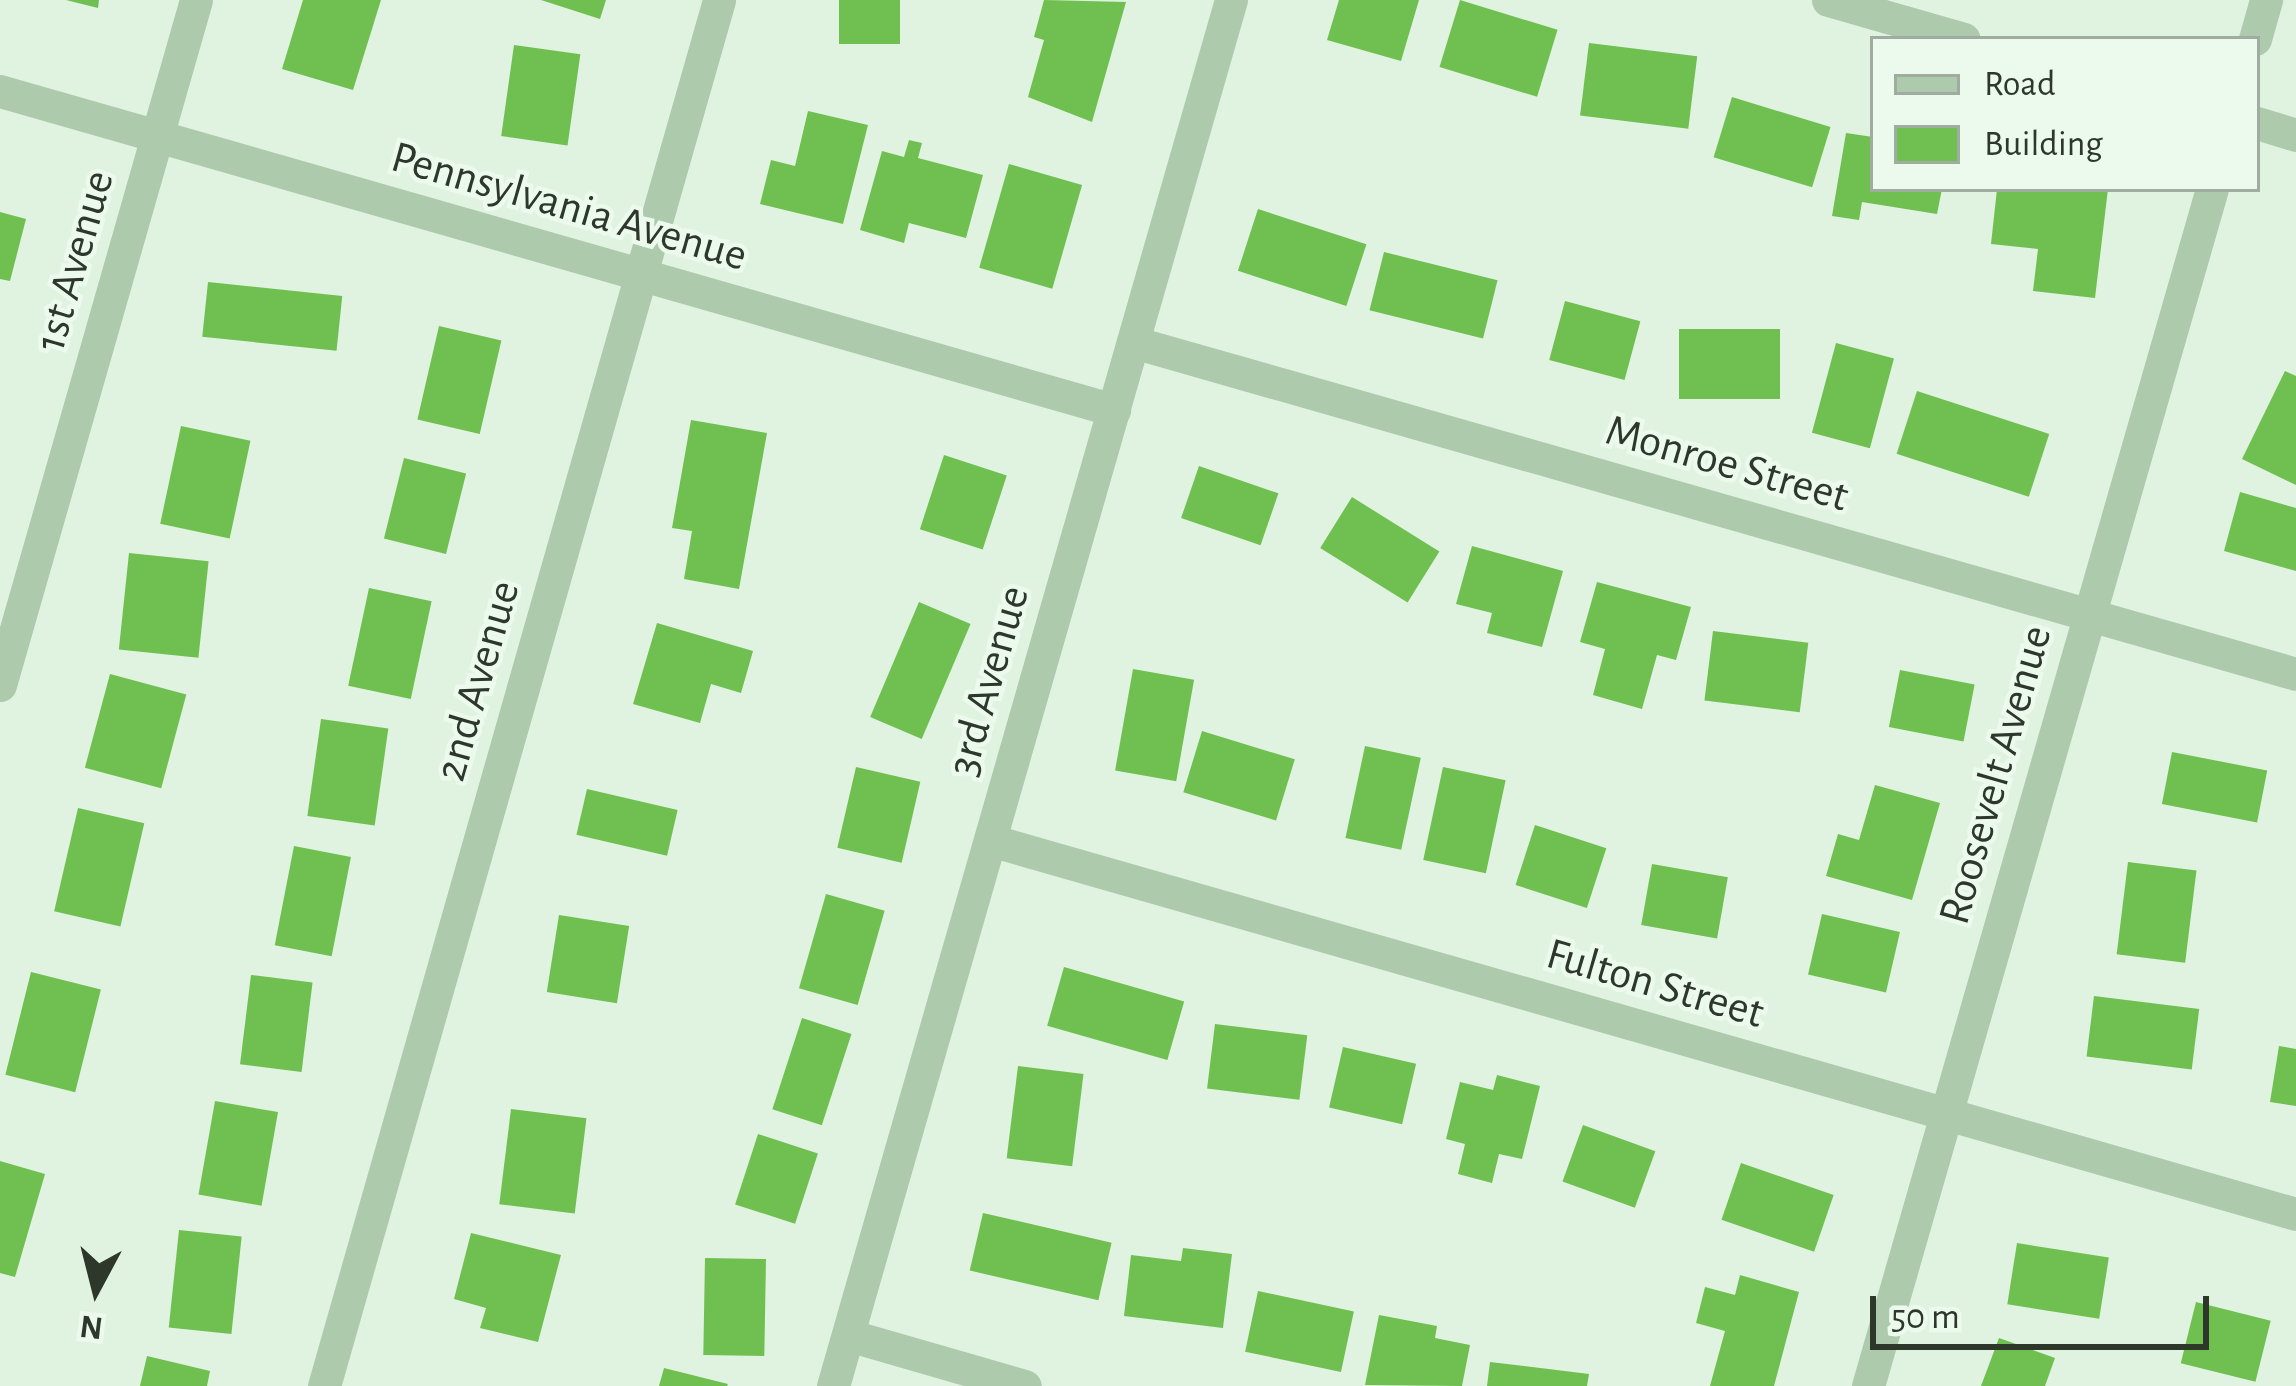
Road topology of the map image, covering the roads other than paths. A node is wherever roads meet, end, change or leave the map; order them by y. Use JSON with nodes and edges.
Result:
{"nodes":[{"id":1,"x":196,"y":0,"type":"edge"},
{"id":2,"x":719,"y":0,"type":"edge"},
{"id":3,"x":1232,"y":0,"type":"edge"},
{"id":4,"x":1828,"y":0,"type":"edge"},
{"id":5,"x":2266,"y":0,"type":"edge"},
{"id":6,"x":1954,"y":36,"type":"edge"},
{"id":7,"x":2255,"y":36,"type":"edge"},
{"id":8,"x":0,"y":91,"type":"edge"},
{"id":9,"x":2260,"y":124,"type":"edge"},
{"id":10,"x":2296,"y":134,"type":"edge"},
{"id":11,"x":157,"y":136,"type":"junction"},
{"id":12,"x":2211,"y":192,"type":"edge"},
{"id":13,"x":641,"y":274,"type":"junction"},
{"id":14,"x":1133,"y":342,"type":"junction"},
{"id":15,"x":1114,"y":410,"type":"junction"},
{"id":16,"x":2090,"y":614,"type":"junction"},
{"id":17,"x":2296,"y":674,"type":"edge"},
{"id":18,"x":0,"y":685,"type":"edge"},
{"id":19,"x":990,"y":840,"type":"junction"},
{"id":20,"x":1946,"y":1114,"type":"junction"},
{"id":21,"x":2296,"y":1214,"type":"edge"},
{"id":22,"x":848,"y":1335,"type":"junction"},
{"id":23,"x":324,"y":1386,"type":"edge"},
{"id":24,"x":833,"y":1386,"type":"edge"},
{"id":25,"x":1025,"y":1386,"type":"edge"},
{"id":26,"x":1868,"y":1386,"type":"edge"}],
"edges":[{"from":1,"to":11,"type":"street","name":"1st Avenue"},
{"from":2,"to":13,"type":"street","name":"2nd Avenue"},
{"from":3,"to":14,"type":"street","name":"3rd Avenue"},
{"from":4,"to":6,"type":"street"},
{"from":5,"to":7,"type":"street"},
{"from":8,"to":11,"type":"street","name":"Pennsylvania Avenue"},
{"from":9,"to":10,"type":"street"},
{"from":11,"to":13,"type":"street","name":"Pennsylvania Avenue"},
{"from":11,"to":18,"type":"street","name":"1st Avenue"},
{"from":12,"to":16,"type":"street","name":"Roosevelt Avenue"},
{"from":13,"to":15,"type":"street","name":"Pennsylvania Avenue"},
{"from":13,"to":23,"type":"street","name":"2nd Avenue"},
{"from":14,"to":15,"type":"street","name":"3rd Avenue"},
{"from":14,"to":16,"type":"street","name":"Monroe Street"},
{"from":15,"to":19,"type":"street","name":"3rd Avenue"},
{"from":16,"to":17,"type":"street","name":"Monroe Street"},
{"from":16,"to":20,"type":"street","name":"Roosevelt Avenue"},
{"from":19,"to":20,"type":"street","name":"Fulton Street"},
{"from":19,"to":22,"type":"street","name":"3rd Avenue"},
{"from":20,"to":21,"type":"street","name":"Fulton Street"},
{"from":20,"to":26,"type":"street","name":"Roosevelt Avenue"},
{"from":22,"to":24,"type":"street","name":"3rd Avenue"},
{"from":22,"to":25,"type":"street"}]}
